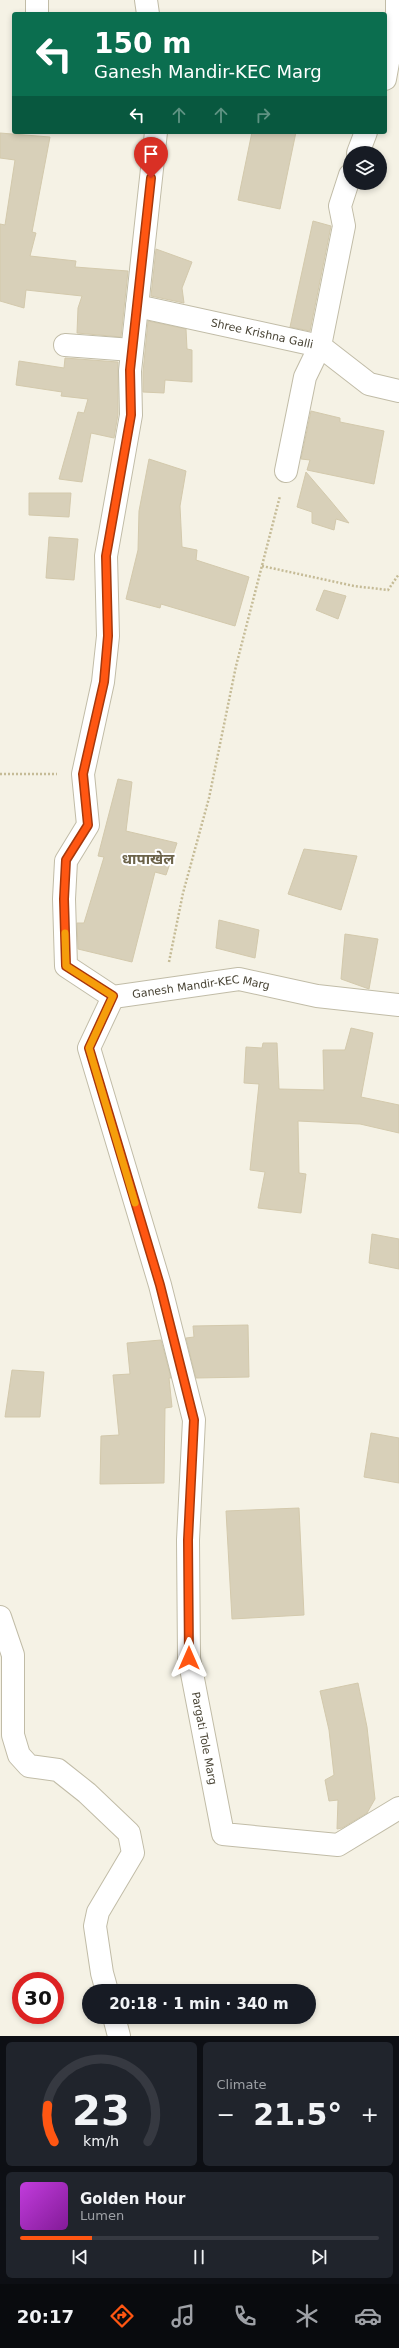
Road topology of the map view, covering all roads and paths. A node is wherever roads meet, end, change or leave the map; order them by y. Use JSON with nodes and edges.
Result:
{"nodes":[{"id":1,"x":37,"y":0,"type":"edge"},
{"id":2,"x":146,"y":0,"type":"edge"},
{"id":3,"x":397,"y":0,"type":"edge"},
{"id":4,"x":37,"y":12,"type":"edge"},
{"id":5,"x":148,"y":12,"type":"edge"},
{"id":6,"x":387,"y":68,"type":"edge"},
{"id":7,"x":156,"y":134,"type":"edge"},
{"id":8,"x":365,"y":134,"type":"edge"},
{"id":9,"x":361,"y":146,"type":"edge"},
{"id":10,"x":345,"y":190,"type":"edge"},
{"id":11,"x":137,"y":306,"type":"junction"},
{"id":12,"x":65,"y":345,"type":"dead end"},
{"id":13,"x":320,"y":346,"type":"junction"},
{"id":14,"x":132,"y":350,"type":"junction"},
{"id":15,"x":399,"y":391,"type":"edge"},
{"id":16,"x":286,"y":471,"type":"joint"},
{"id":17,"x":262,"y":566,"type":"junction"},
{"id":18,"x":399,"y":574,"type":"edge"},
{"id":19,"x":0,"y":774,"type":"edge"},
{"id":20,"x":83,"y":774,"type":"junction"},
{"id":21,"x":163,"y":990,"type":"junction"},
{"id":22,"x":113,"y":996,"type":"junction"},
{"id":23,"x":399,"y":1005,"type":"edge"},
{"id":24,"x":0,"y":1617,"type":"edge"},
{"id":25,"x":399,"y":1808,"type":"edge"},
{"id":26,"x":105,"y":1984,"type":"edge"},
{"id":27,"x":116,"y":2024,"type":"edge"},
{"id":28,"x":119,"y":2036,"type":"edge"}],
"edges":[{"from":1,"to":4,"type":"street"},
{"from":2,"to":5,"type":"street"},
{"from":3,"to":6,"type":"street"},
{"from":7,"to":11,"type":"street"},
{"from":8,"to":9,"type":"street"},
{"from":10,"to":13,"type":"street"},
{"from":11,"to":13,"type":"street","name":"Shree Krishna Galli"},
{"from":11,"to":14,"type":"street"},
{"from":12,"to":14,"type":"street"},
{"from":13,"to":15,"type":"street","name":"Shree Krishna Galli"},
{"from":13,"to":16,"type":"street"},
{"from":14,"to":20,"type":"street"},
{"from":16,"to":17,"type":"path"},
{"from":17,"to":18,"type":"path"},
{"from":17,"to":21,"type":"path"},
{"from":19,"to":20,"type":"path"},
{"from":20,"to":22,"type":"street"},
{"from":21,"to":22,"type":"street","name":"Ganesh Mandir-KEC Marg"},
{"from":21,"to":23,"type":"street","name":"Ganesh Mandir-KEC Marg"},
{"from":22,"to":25,"type":"street","name":"Pargati Tole Marg"},
{"from":24,"to":26,"type":"street"},
{"from":27,"to":28,"type":"street"}]}
